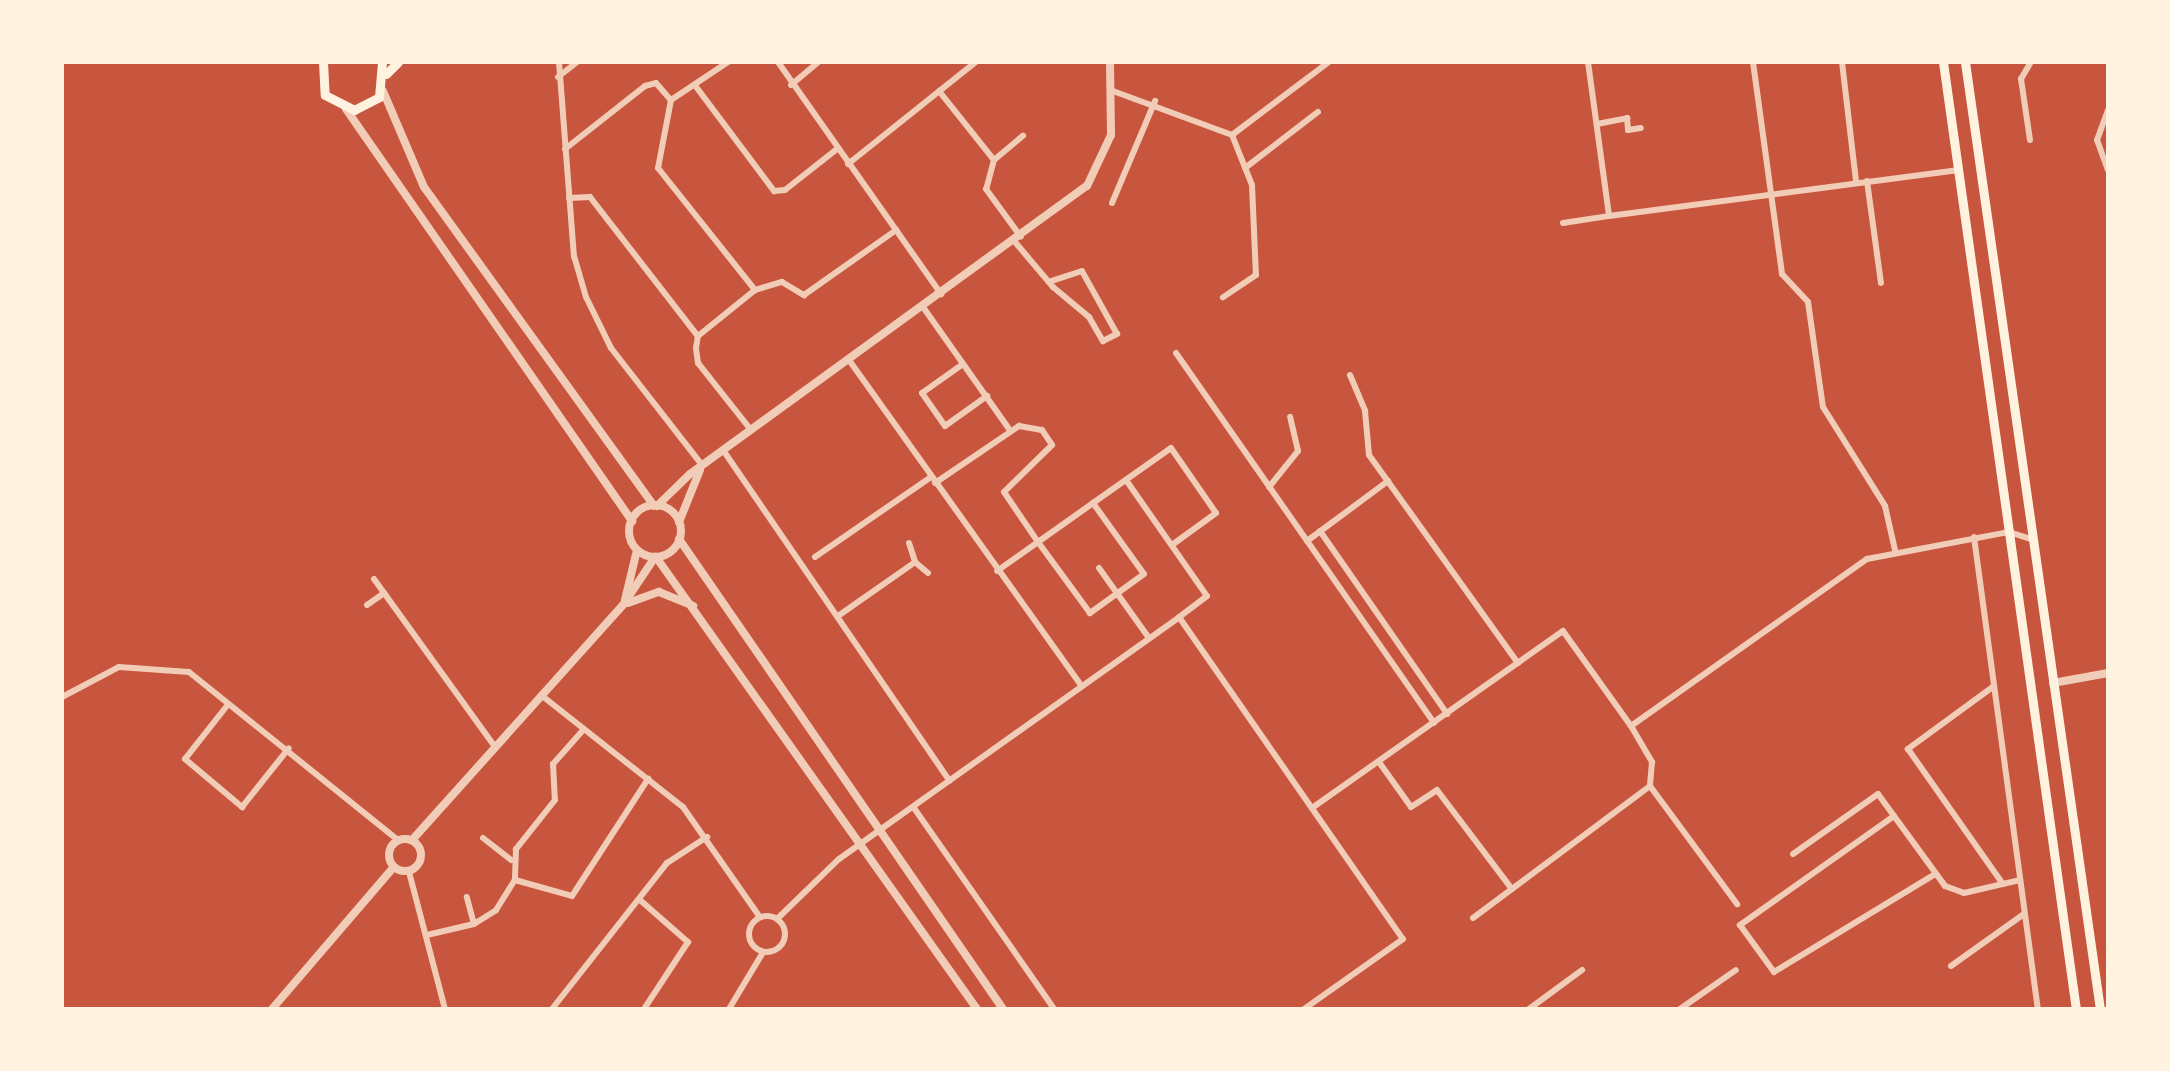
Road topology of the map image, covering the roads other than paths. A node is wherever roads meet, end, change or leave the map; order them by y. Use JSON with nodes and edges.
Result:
{"nodes":[{"id":1,"x":382,"y":62,"type":"edge"},
{"id":2,"x":398,"y":62,"type":"edge"},
{"id":3,"x":559,"y":62,"type":"edge"},
{"id":4,"x":577,"y":62,"type":"edge"},
{"id":5,"x":728,"y":62,"type":"edge"},
{"id":6,"x":778,"y":62,"type":"edge"},
{"id":7,"x":818,"y":62,"type":"edge"},
{"id":8,"x":976,"y":62,"type":"edge"},
{"id":9,"x":1110,"y":62,"type":"edge"},
{"id":10,"x":1329,"y":62,"type":"edge"},
{"id":11,"x":1588,"y":62,"type":"edge"},
{"id":12,"x":1753,"y":62,"type":"edge"},
{"id":13,"x":1842,"y":62,"type":"edge"},
{"id":14,"x":1943,"y":62,"type":"edge"},
{"id":15,"x":1965,"y":62,"type":"edge"},
{"id":16,"x":2031,"y":62,"type":"edge"},
{"id":17,"x":320,"y":65,"type":"edge"},
{"id":18,"x":386,"y":74,"type":"junction"},
{"id":19,"x":557,"y":78,"type":"junction"},
{"id":20,"x":791,"y":85,"type":"junction"},
{"id":21,"x":697,"y":88,"type":"junction"},
{"id":22,"x":383,"y":91,"type":"junction"},
{"id":23,"x":939,"y":91,"type":"junction"},
{"id":24,"x":1113,"y":91,"type":"junction"},
{"id":25,"x":671,"y":100,"type":"junction"},
{"id":26,"x":1155,"y":101,"type":"junction"},
{"id":27,"x":346,"y":109,"type":"junction"},
{"id":28,"x":2108,"y":110,"type":"edge"},
{"id":29,"x":1318,"y":112,"type":"dead end"},
{"id":30,"x":1597,"y":124,"type":"junction"},
{"id":31,"x":1641,"y":128,"type":"dead end"},
{"id":32,"x":1232,"y":135,"type":"junction"},
{"id":33,"x":1023,"y":136,"type":"dead end"},
{"id":34,"x":2030,"y":140,"type":"dead end"},
{"id":35,"x":565,"y":149,"type":"junction"},
{"id":36,"x":837,"y":149,"type":"junction"},
{"id":37,"x":994,"y":160,"type":"junction"},
{"id":38,"x":848,"y":164,"type":"junction"},
{"id":39,"x":1245,"y":168,"type":"junction"},
{"id":40,"x":1957,"y":170,"type":"junction"},
{"id":41,"x":2108,"y":170,"type":"edge"},
{"id":42,"x":1867,"y":181,"type":"junction"},
{"id":43,"x":1856,"y":182,"type":"junction"},
{"id":44,"x":1771,"y":194,"type":"junction"},
{"id":45,"x":569,"y":198,"type":"junction"},
{"id":46,"x":1112,"y":203,"type":"dead end"},
{"id":47,"x":1609,"y":216,"type":"junction"},
{"id":48,"x":1563,"y":223,"type":"dead end"},
{"id":49,"x":896,"y":230,"type":"junction"},
{"id":50,"x":1018,"y":240,"type":"junction"},
{"id":51,"x":1049,"y":282,"type":"junction"},
{"id":52,"x":1881,"y":283,"type":"dead end"},
{"id":53,"x":755,"y":290,"type":"junction"},
{"id":54,"x":941,"y":294,"type":"junction"},
{"id":55,"x":1223,"y":297,"type":"dead end"},
{"id":56,"x":923,"y":307,"type":"junction"},
{"id":57,"x":698,"y":336,"type":"junction"},
{"id":58,"x":1176,"y":353,"type":"dead end"},
{"id":59,"x":849,"y":360,"type":"junction"},
{"id":60,"x":963,"y":364,"type":"junction"},
{"id":61,"x":1350,"y":375,"type":"dead end"},
{"id":62,"x":987,"y":396,"type":"junction"},
{"id":63,"x":1290,"y":417,"type":"dead end"},
{"id":64,"x":1009,"y":429,"type":"junction"},
{"id":65,"x":751,"y":430,"type":"junction"},
{"id":66,"x":723,"y":450,"type":"junction"},
{"id":67,"x":702,"y":465,"type":"junction"},
{"id":68,"x":933,"y":480,"type":"junction"},
{"id":69,"x":1126,"y":480,"type":"junction"},
{"id":70,"x":1388,"y":481,"type":"junction"},
{"id":71,"x":1269,"y":487,"type":"junction"},
{"id":72,"x":1093,"y":503,"type":"junction"},
{"id":73,"x":656,"y":506,"type":"junction"},
{"id":74,"x":632,"y":521,"type":"junction"},
{"id":75,"x":679,"y":522,"type":"junction"},
{"id":76,"x":1320,"y":531,"type":"junction"},
{"id":77,"x":2009,"y":532,"type":"junction"},
{"id":78,"x":1974,"y":537,"type":"junction"},
{"id":79,"x":679,"y":539,"type":"junction"},
{"id":80,"x":2033,"y":540,"type":"junction"},
{"id":81,"x":1307,"y":541,"type":"junction"},
{"id":82,"x":1038,"y":542,"type":"junction"},
{"id":83,"x":909,"y":543,"type":"dead end"},
{"id":84,"x":1172,"y":545,"type":"junction"},
{"id":85,"x":637,"y":550,"type":"junction"},
{"id":86,"x":1895,"y":550,"type":"junction"},
{"id":87,"x":655,"y":557,"type":"junction"},
{"id":88,"x":815,"y":557,"type":"dead end"},
{"id":89,"x":915,"y":562,"type":"junction"},
{"id":90,"x":1099,"y":568,"type":"dead end"},
{"id":91,"x":997,"y":571,"type":"junction"},
{"id":92,"x":928,"y":573,"type":"dead end"},
{"id":93,"x":374,"y":579,"type":"dead end"},
{"id":94,"x":384,"y":593,"type":"junction"},
{"id":95,"x":1117,"y":593,"type":"junction"},
{"id":96,"x":367,"y":605,"type":"dead end"},
{"id":97,"x":623,"y":605,"type":"junction"},
{"id":98,"x":694,"y":606,"type":"junction"},
{"id":99,"x":838,"y":616,"type":"junction"},
{"id":100,"x":1179,"y":617,"type":"junction"},
{"id":101,"x":1149,"y":638,"type":"junction"},
{"id":102,"x":1518,"y":663,"type":"junction"},
{"id":103,"x":2108,"y":673,"type":"edge"},
{"id":104,"x":2053,"y":683,"type":"junction"},
{"id":105,"x":1081,"y":685,"type":"junction"},
{"id":106,"x":1994,"y":686,"type":"junction"},
{"id":107,"x":541,"y":695,"type":"junction"},
{"id":108,"x":62,"y":697,"type":"edge"},
{"id":109,"x":226,"y":707,"type":"dead end"},
{"id":110,"x":1447,"y":714,"type":"junction"},
{"id":111,"x":1434,"y":723,"type":"junction"},
{"id":112,"x":1631,"y":726,"type":"junction"},
{"id":113,"x":584,"y":729,"type":"junction"},
{"id":114,"x":495,"y":747,"type":"junction"},
{"id":115,"x":289,"y":748,"type":"junction"},
{"id":116,"x":1379,"y":762,"type":"junction"},
{"id":117,"x":648,"y":779,"type":"junction"},
{"id":118,"x":950,"y":781,"type":"junction"},
{"id":119,"x":1650,"y":786,"type":"junction"},
{"id":120,"x":914,"y":808,"type":"junction"},
{"id":121,"x":1312,"y":808,"type":"junction"},
{"id":122,"x":1894,"y":816,"type":"junction"},
{"id":123,"x":878,"y":832,"type":"junction"},
{"id":124,"x":707,"y":837,"type":"junction"},
{"id":125,"x":483,"y":838,"type":"dead end"},
{"id":126,"x":397,"y":839,"type":"junction"},
{"id":127,"x":413,"y":839,"type":"junction"},
{"id":128,"x":862,"y":843,"type":"junction"},
{"id":129,"x":1793,"y":854,"type":"dead end"},
{"id":130,"x":511,"y":860,"type":"junction"},
{"id":131,"x":393,"y":868,"type":"junction"},
{"id":132,"x":409,"y":872,"type":"junction"},
{"id":133,"x":1935,"y":874,"type":"junction"},
{"id":134,"x":515,"y":880,"type":"junction"},
{"id":135,"x":2020,"y":880,"type":"junction"},
{"id":136,"x":2003,"y":884,"type":"junction"},
{"id":137,"x":1512,"y":889,"type":"junction"},
{"id":138,"x":467,"y":897,"type":"dead end"},
{"id":139,"x":640,"y":900,"type":"junction"},
{"id":140,"x":1737,"y":904,"type":"dead end"},
{"id":141,"x":2024,"y":914,"type":"junction"},
{"id":142,"x":759,"y":916,"type":"junction"},
{"id":143,"x":1473,"y":918,"type":"dead end"},
{"id":144,"x":777,"y":919,"type":"junction"},
{"id":145,"x":474,"y":924,"type":"junction"},
{"id":146,"x":427,"y":935,"type":"junction"},
{"id":147,"x":762,"y":954,"type":"junction"},
{"id":148,"x":1951,"y":966,"type":"dead end"},
{"id":149,"x":1582,"y":970,"type":"dead end"},
{"id":150,"x":1736,"y":970,"type":"dead end"},
{"id":151,"x":272,"y":1009,"type":"edge"},
{"id":152,"x":445,"y":1009,"type":"edge"},
{"id":153,"x":552,"y":1009,"type":"edge"},
{"id":154,"x":644,"y":1009,"type":"edge"},
{"id":155,"x":729,"y":1009,"type":"edge"},
{"id":156,"x":977,"y":1009,"type":"edge"},
{"id":157,"x":1003,"y":1009,"type":"edge"},
{"id":158,"x":1054,"y":1009,"type":"edge"},
{"id":159,"x":1304,"y":1009,"type":"edge"},
{"id":160,"x":1529,"y":1009,"type":"edge"},
{"id":161,"x":1680,"y":1009,"type":"edge"},
{"id":162,"x":2038,"y":1009,"type":"edge"},
{"id":163,"x":2076,"y":1009,"type":"edge"},
{"id":164,"x":2100,"y":1009,"type":"edge"}],
"edges":[{"from":1,"to":18,"type":"main road"},
{"from":2,"to":18,"type":"main road"},
{"from":3,"to":19,"type":"street"},
{"from":4,"to":19,"type":"street"},
{"from":5,"to":21,"type":"street"},
{"from":6,"to":20,"type":"street"},
{"from":7,"to":20,"type":"street"},
{"from":8,"to":23,"type":"street"},
{"from":9,"to":24,"type":"street"},
{"from":10,"to":32,"type":"street"},
{"from":11,"to":30,"type":"street"},
{"from":12,"to":44,"type":"street"},
{"from":13,"to":43,"type":"street"},
{"from":14,"to":40,"type":"main road"},
{"from":15,"to":80,"type":"main road"},
{"from":16,"to":34,"type":"street"},
{"from":17,"to":27,"type":"main road"},
{"from":18,"to":22,"type":"main road"},
{"from":19,"to":35,"type":"street"},
{"from":20,"to":36,"type":"street"},
{"from":21,"to":25,"type":"street"},
{"from":21,"to":36,"type":"street"},
{"from":22,"to":27,"type":"main road"},
{"from":22,"to":73,"type":"street"},
{"from":23,"to":37,"type":"street"},
{"from":23,"to":38,"type":"street"},
{"from":24,"to":26,"type":"street"},
{"from":24,"to":50,"type":"street"},
{"from":25,"to":35,"type":"street"},
{"from":25,"to":53,"type":"street"},
{"from":26,"to":32,"type":"street"},
{"from":26,"to":46,"type":"street"},
{"from":27,"to":74,"type":"street"},
{"from":28,"to":41,"type":"street"},
{"from":29,"to":39,"type":"street"},
{"from":30,"to":31,"type":"street"},
{"from":30,"to":47,"type":"street"},
{"from":32,"to":39,"type":"street"},
{"from":33,"to":37,"type":"street"},
{"from":35,"to":45,"type":"street"},
{"from":36,"to":38,"type":"street"},
{"from":37,"to":50,"type":"street"},
{"from":38,"to":49,"type":"street"},
{"from":39,"to":55,"type":"street"},
{"from":40,"to":42,"type":"street"},
{"from":40,"to":77,"type":"main road"},
{"from":42,"to":43,"type":"street"},
{"from":42,"to":52,"type":"street"},
{"from":43,"to":44,"type":"street"},
{"from":44,"to":47,"type":"street"},
{"from":44,"to":86,"type":"street"},
{"from":45,"to":57,"type":"street"},
{"from":45,"to":67,"type":"street"},
{"from":47,"to":48,"type":"street"},
{"from":49,"to":53,"type":"street"},
{"from":49,"to":54,"type":"street"},
{"from":50,"to":51,"type":"street"},
{"from":50,"to":54,"type":"street"},
{"from":51,"to":51,"type":"street"},
{"from":53,"to":57,"type":"street"},
{"from":54,"to":56,"type":"street"},
{"from":56,"to":59,"type":"street"},
{"from":56,"to":60,"type":"street"},
{"from":57,"to":65,"type":"street"},
{"from":58,"to":71,"type":"street"},
{"from":59,"to":65,"type":"street"},
{"from":59,"to":68,"type":"street"},
{"from":60,"to":62,"type":"street"},
{"from":60,"to":62,"type":"street"},
{"from":61,"to":70,"type":"street"},
{"from":62,"to":64,"type":"street"},
{"from":63,"to":71,"type":"street"},
{"from":64,"to":68,"type":"street"},
{"from":64,"to":82,"type":"street"},
{"from":65,"to":66,"type":"street"},
{"from":66,"to":67,"type":"street"},
{"from":66,"to":99,"type":"street"},
{"from":67,"to":73,"type":"street"},
{"from":67,"to":75,"type":"street"},
{"from":68,"to":88,"type":"street"},
{"from":68,"to":91,"type":"street"},
{"from":69,"to":72,"type":"street"},
{"from":69,"to":84,"type":"street"},
{"from":69,"to":84,"type":"street"},
{"from":70,"to":76,"type":"street"},
{"from":70,"to":102,"type":"street"},
{"from":71,"to":81,"type":"street"},
{"from":72,"to":82,"type":"street"},
{"from":72,"to":95,"type":"street"},
{"from":73,"to":74,"type":"street"},
{"from":73,"to":75,"type":"street"},
{"from":74,"to":85,"type":"street"},
{"from":75,"to":79,"type":"street"},
{"from":76,"to":81,"type":"street"},
{"from":76,"to":110,"type":"street"},
{"from":77,"to":78,"type":"street"},
{"from":77,"to":80,"type":"street"},
{"from":77,"to":163,"type":"main road"},
{"from":78,"to":86,"type":"street"},
{"from":78,"to":106,"type":"street"},
{"from":79,"to":87,"type":"street"},
{"from":79,"to":123,"type":"street"},
{"from":80,"to":104,"type":"main road"},
{"from":81,"to":111,"type":"street"},
{"from":82,"to":91,"type":"street"},
{"from":82,"to":95,"type":"street"},
{"from":83,"to":89,"type":"street"},
{"from":84,"to":100,"type":"street"},
{"from":85,"to":87,"type":"street"},
{"from":85,"to":97,"type":"street"},
{"from":86,"to":112,"type":"street"},
{"from":87,"to":97,"type":"street"},
{"from":87,"to":98,"type":"street"},
{"from":89,"to":92,"type":"street"},
{"from":89,"to":99,"type":"street"},
{"from":90,"to":95,"type":"street"},
{"from":91,"to":105,"type":"street"},
{"from":93,"to":94,"type":"street"},
{"from":94,"to":96,"type":"street"},
{"from":94,"to":114,"type":"street"},
{"from":95,"to":101,"type":"street"},
{"from":97,"to":98,"type":"street"},
{"from":97,"to":107,"type":"street"},
{"from":98,"to":128,"type":"street"},
{"from":99,"to":118,"type":"street"},
{"from":100,"to":101,"type":"street"},
{"from":100,"to":121,"type":"street"},
{"from":101,"to":105,"type":"street"},
{"from":102,"to":110,"type":"street"},
{"from":102,"to":112,"type":"street"},
{"from":103,"to":104,"type":"street"},
{"from":104,"to":164,"type":"main road"},
{"from":105,"to":118,"type":"street"},
{"from":106,"to":135,"type":"street"},
{"from":106,"to":136,"type":"street"},
{"from":107,"to":113,"type":"street"},
{"from":107,"to":114,"type":"street"},
{"from":108,"to":115,"type":"street"},
{"from":109,"to":115,"type":"street"},
{"from":110,"to":111,"type":"street"},
{"from":111,"to":116,"type":"street"},
{"from":112,"to":119,"type":"street"},
{"from":113,"to":117,"type":"street"},
{"from":113,"to":130,"type":"street"},
{"from":114,"to":127,"type":"street"},
{"from":115,"to":126,"type":"street"},
{"from":116,"to":121,"type":"street"},
{"from":116,"to":137,"type":"street"},
{"from":117,"to":124,"type":"street"},
{"from":117,"to":134,"type":"street"},
{"from":118,"to":120,"type":"street"},
{"from":119,"to":137,"type":"street"},
{"from":119,"to":140,"type":"street"},
{"from":120,"to":123,"type":"street"},
{"from":120,"to":158,"type":"street"},
{"from":121,"to":159,"type":"street"},
{"from":122,"to":129,"type":"street"},
{"from":122,"to":133,"type":"street"},
{"from":122,"to":133,"type":"street"},
{"from":123,"to":128,"type":"street"},
{"from":123,"to":157,"type":"street"},
{"from":124,"to":139,"type":"street"},
{"from":124,"to":142,"type":"street"},
{"from":125,"to":130,"type":"street"},
{"from":126,"to":127,"type":"street"},
{"from":126,"to":131,"type":"street"},
{"from":127,"to":132,"type":"street"},
{"from":128,"to":144,"type":"street"},
{"from":128,"to":156,"type":"street"},
{"from":130,"to":134,"type":"street"},
{"from":131,"to":132,"type":"street"},
{"from":131,"to":151,"type":"street"},
{"from":132,"to":146,"type":"street"},
{"from":133,"to":136,"type":"street"},
{"from":134,"to":145,"type":"street"},
{"from":135,"to":136,"type":"street"},
{"from":135,"to":141,"type":"street"},
{"from":137,"to":143,"type":"street"},
{"from":138,"to":145,"type":"street"},
{"from":139,"to":153,"type":"street"},
{"from":139,"to":154,"type":"street"},
{"from":141,"to":148,"type":"street"},
{"from":141,"to":162,"type":"street"},
{"from":142,"to":144,"type":"street"},
{"from":142,"to":147,"type":"street"},
{"from":144,"to":147,"type":"street"},
{"from":145,"to":146,"type":"street"},
{"from":146,"to":152,"type":"street"},
{"from":147,"to":155,"type":"street"},
{"from":149,"to":160,"type":"street"},
{"from":150,"to":161,"type":"street"}]}
